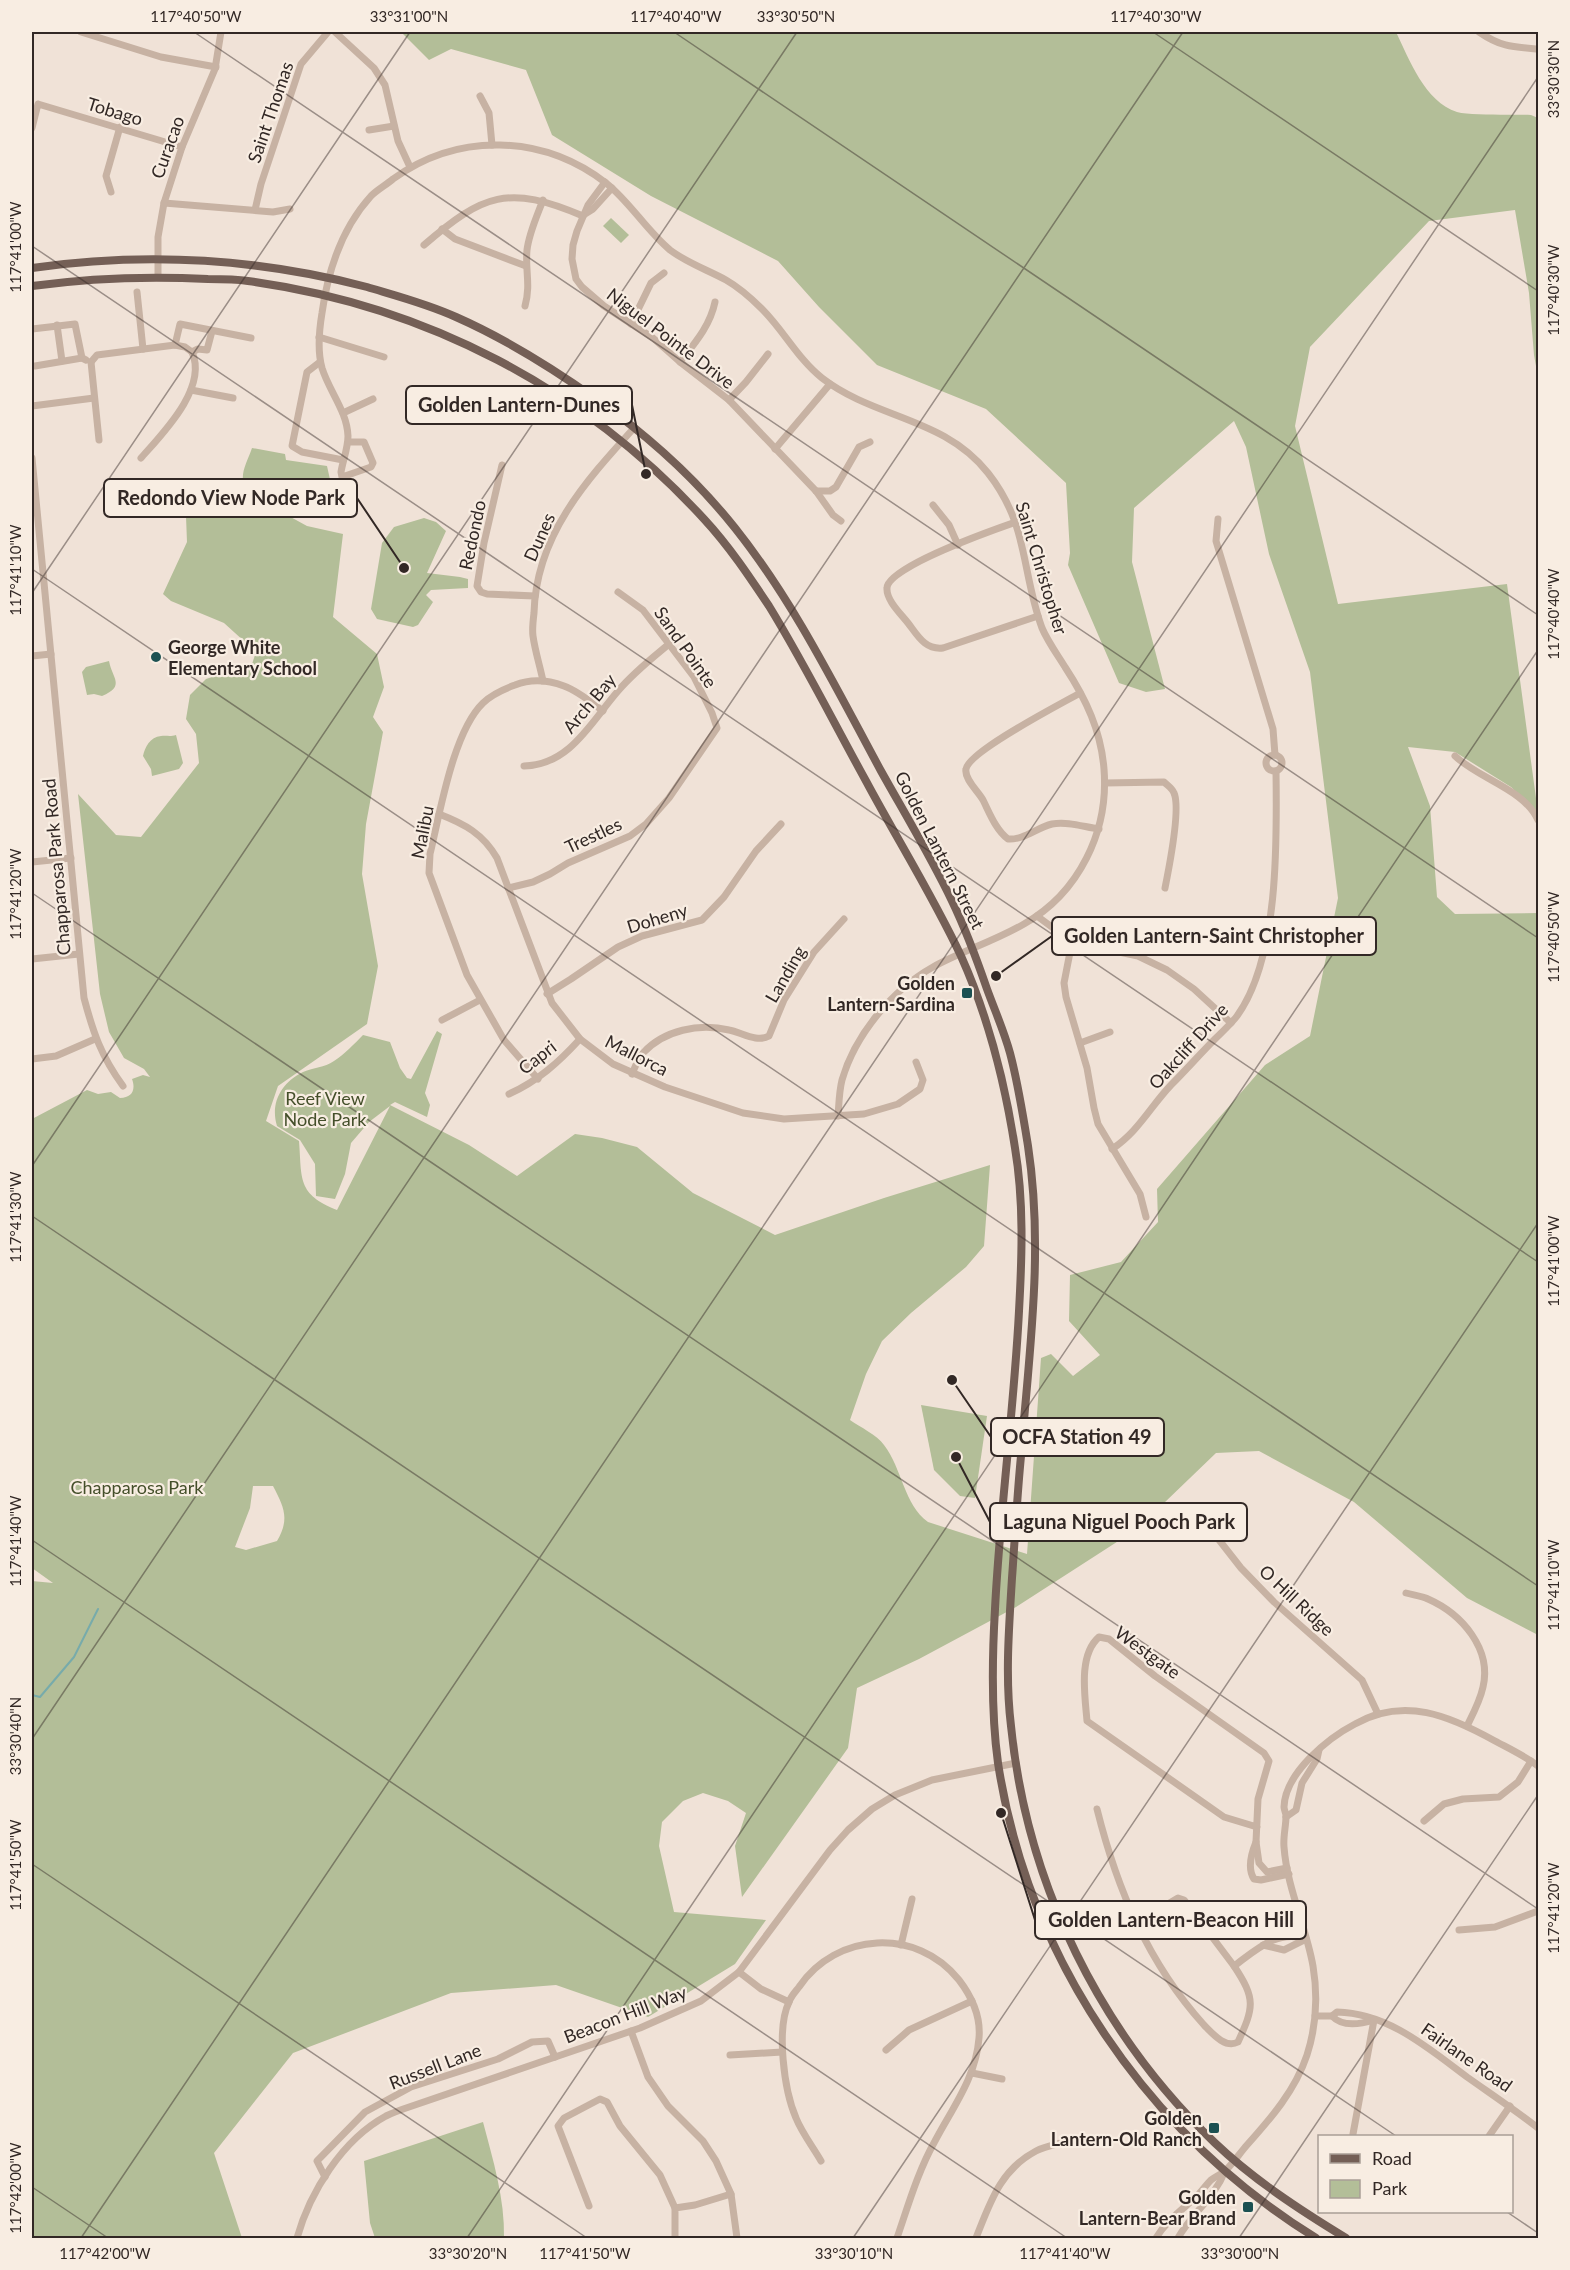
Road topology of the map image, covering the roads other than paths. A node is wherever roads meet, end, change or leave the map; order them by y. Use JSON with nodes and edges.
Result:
{"nodes":[{"id":1,"x":81,"y":32,"type":"edge"},
{"id":2,"x":221,"y":32,"type":"edge"},
{"id":3,"x":328,"y":32,"type":"edge"},
{"id":4,"x":335,"y":32,"type":"edge"},
{"id":5,"x":1479,"y":32,"type":"edge"},
{"id":6,"x":1539,"y":49,"type":"edge"},
{"id":7,"x":216,"y":67,"type":"junction"},
{"id":8,"x":480,"y":96,"type":"dead end"},
{"id":9,"x":394,"y":126,"type":"junction"},
{"id":10,"x":120,"y":127,"type":"junction"},
{"id":11,"x":32,"y":128,"type":"edge"},
{"id":12,"x":369,"y":130,"type":"dead end"},
{"id":13,"x":492,"y":145,"type":"junction"},
{"id":14,"x":182,"y":147,"type":"junction"},
{"id":15,"x":410,"y":167,"type":"junction"},
{"id":16,"x":605,"y":182,"type":"junction"},
{"id":17,"x":612,"y":188,"type":"junction"},
{"id":18,"x":111,"y":192,"type":"dead end"},
{"id":19,"x":543,"y":200,"type":"junction"},
{"id":20,"x":164,"y":203,"type":"junction"},
{"id":21,"x":290,"y":209,"type":"dead end"},
{"id":22,"x":255,"y":210,"type":"junction"},
{"id":23,"x":583,"y":216,"type":"junction"},
{"id":24,"x":442,"y":229,"type":"junction"},
{"id":25,"x":424,"y":245,"type":"dead end"},
{"id":26,"x":158,"y":258,"type":"junction"},
{"id":27,"x":526,"y":266,"type":"junction"},
{"id":28,"x":32,"y":268,"type":"edge"},
{"id":29,"x":664,"y":273,"type":"dead end"},
{"id":30,"x":158,"y":277,"type":"junction"},
{"id":31,"x":328,"y":278,"type":"junction"},
{"id":32,"x":32,"y":286,"type":"edge"},
{"id":33,"x":137,"y":292,"type":"dead end"},
{"id":34,"x":325,"y":294,"type":"junction"},
{"id":35,"x":715,"y":302,"type":"dead end"},
{"id":36,"x":525,"y":306,"type":"dead end"},
{"id":37,"x":631,"y":324,"type":"junction"},
{"id":38,"x":57,"y":325,"type":"junction"},
{"id":39,"x":32,"y":329,"type":"edge"},
{"id":40,"x":212,"y":331,"type":"junction"},
{"id":41,"x":319,"y":337,"type":"junction"},
{"id":42,"x":251,"y":338,"type":"dead end"},
{"id":43,"x":175,"y":345,"type":"junction"},
{"id":44,"x":143,"y":349,"type":"junction"},
{"id":45,"x":192,"y":352,"type":"junction"},
{"id":46,"x":768,"y":354,"type":"dead end"},
{"id":47,"x":384,"y":357,"type":"dead end"},
{"id":48,"x":82,"y":358,"type":"junction"},
{"id":49,"x":62,"y":361,"type":"junction"},
{"id":50,"x":91,"y":362,"type":"junction"},
{"id":51,"x":320,"y":362,"type":"junction"},
{"id":52,"x":680,"y":362,"type":"junction"},
{"id":53,"x":36,"y":366,"type":"dead end"},
{"id":54,"x":830,"y":384,"type":"junction"},
{"id":55,"x":191,"y":390,"type":"junction"},
{"id":56,"x":94,"y":398,"type":"junction"},
{"id":57,"x":232,"y":398,"type":"dead end"},
{"id":58,"x":373,"y":399,"type":"dead end"},
{"id":59,"x":729,"y":400,"type":"junction"},
{"id":60,"x":32,"y":406,"type":"edge"},
{"id":61,"x":343,"y":413,"type":"junction"},
{"id":62,"x":634,"y":428,"type":"junction"},
{"id":63,"x":99,"y":440,"type":"dead end"},
{"id":64,"x":622,"y":441,"type":"junction"},
{"id":65,"x":348,"y":442,"type":"junction"},
{"id":66,"x":870,"y":442,"type":"dead end"},
{"id":67,"x":775,"y":449,"type":"junction"},
{"id":68,"x":32,"y":458,"type":"edge"},
{"id":69,"x":141,"y":458,"type":"dead end"},
{"id":70,"x":343,"y":460,"type":"junction"},
{"id":71,"x":502,"y":465,"type":"dead end"},
{"id":72,"x":32,"y":476,"type":"edge"},
{"id":73,"x":816,"y":491,"type":"junction"},
{"id":74,"x":933,"y":505,"type":"dead end"},
{"id":75,"x":1218,"y":519,"type":"dead end"},
{"id":76,"x":841,"y":521,"type":"dead end"},
{"id":77,"x":1016,"y":522,"type":"junction"},
{"id":78,"x":958,"y":545,"type":"junction"},
{"id":79,"x":618,"y":592,"type":"dead end"},
{"id":80,"x":535,"y":596,"type":"junction"},
{"id":81,"x":1038,"y":616,"type":"junction"},
{"id":82,"x":669,"y":644,"type":"junction"},
{"id":83,"x":51,"y":654,"type":"junction"},
{"id":84,"x":32,"y":656,"type":"edge"},
{"id":85,"x":543,"y":681,"type":"junction"},
{"id":86,"x":1080,"y":693,"type":"junction"},
{"id":87,"x":603,"y":711,"type":"junction"},
{"id":88,"x":717,"y":728,"type":"joint"},
{"id":89,"x":1275,"y":755,"type":"junction"},
{"id":90,"x":1455,"y":756,"type":"dead end"},
{"id":91,"x":524,"y":766,"type":"dead end"},
{"id":92,"x":1276,"y":771,"type":"junction"},
{"id":93,"x":1105,"y":783,"type":"junction"},
{"id":94,"x":439,"y":814,"type":"junction"},
{"id":95,"x":1539,"y":820,"type":"edge"},
{"id":96,"x":782,"y":824,"type":"dead end"},
{"id":97,"x":1099,"y":830,"type":"junction"},
{"id":98,"x":71,"y":858,"type":"junction"},
{"id":99,"x":32,"y":862,"type":"edge"},
{"id":100,"x":508,"y":888,"type":"junction"},
{"id":101,"x":1165,"y":888,"type":"dead end"},
{"id":102,"x":1037,"y":916,"type":"junction"},
{"id":103,"x":844,"y":919,"type":"dead end"},
{"id":104,"x":1072,"y":942,"type":"junction"},
{"id":105,"x":972,"y":949,"type":"junction"},
{"id":106,"x":79,"y":954,"type":"junction"},
{"id":107,"x":960,"y":955,"type":"junction"},
{"id":108,"x":32,"y":959,"type":"edge"},
{"id":109,"x":547,"y":994,"type":"junction"},
{"id":110,"x":480,"y":1000,"type":"junction"},
{"id":111,"x":442,"y":1020,"type":"dead end"},
{"id":112,"x":1231,"y":1023,"type":"junction"},
{"id":113,"x":1110,"y":1032,"type":"dead end"},
{"id":114,"x":95,"y":1039,"type":"junction"},
{"id":115,"x":580,"y":1039,"type":"junction"},
{"id":116,"x":1080,"y":1043,"type":"junction"},
{"id":117,"x":32,"y":1059,"type":"edge"},
{"id":118,"x":916,"y":1062,"type":"dead end"},
{"id":119,"x":632,"y":1074,"type":"junction"},
{"id":120,"x":538,"y":1079,"type":"junction"},
{"id":121,"x":123,"y":1086,"type":"dead end"},
{"id":122,"x":509,"y":1094,"type":"dead end"},
{"id":123,"x":838,"y":1116,"type":"junction"},
{"id":124,"x":1112,"y":1149,"type":"junction"},
{"id":125,"x":1146,"y":1218,"type":"dead end"},
{"id":126,"x":1194,"y":1508,"type":"dead end"},
{"id":127,"x":1406,"y":1593,"type":"dead end"},
{"id":128,"x":1378,"y":1714,"type":"junction"},
{"id":129,"x":1467,"y":1726,"type":"junction"},
{"id":130,"x":1319,"y":1750,"type":"junction"},
{"id":131,"x":1531,"y":1761,"type":"junction"},
{"id":132,"x":1016,"y":1763,"type":"junction"},
{"id":133,"x":999,"y":1765,"type":"junction"},
{"id":134,"x":1539,"y":1766,"type":"edge"},
{"id":135,"x":1097,"y":1809,"type":"dead end"},
{"id":136,"x":1286,"y":1817,"type":"junction"},
{"id":137,"x":1424,"y":1821,"type":"dead end"},
{"id":138,"x":1257,"y":1827,"type":"junction"},
{"id":139,"x":1256,"y":1842,"type":"junction"},
{"id":140,"x":1288,"y":1871,"type":"junction"},
{"id":141,"x":912,"y":1899,"type":"dead end"},
{"id":142,"x":1539,"y":1911,"type":"edge"},
{"id":143,"x":1136,"y":1923,"type":"junction"},
{"id":144,"x":1459,"y":1930,"type":"dead end"},
{"id":145,"x":1274,"y":1939,"type":"junction"},
{"id":146,"x":1306,"y":1939,"type":"junction"},
{"id":147,"x":901,"y":1945,"type":"junction"},
{"id":148,"x":1263,"y":1945,"type":"junction"},
{"id":149,"x":1277,"y":1949,"type":"junction"},
{"id":150,"x":1234,"y":1966,"type":"junction"},
{"id":151,"x":739,"y":1971,"type":"junction"},
{"id":152,"x":972,"y":2001,"type":"junction"},
{"id":153,"x":789,"y":2002,"type":"junction"},
{"id":154,"x":1315,"y":2016,"type":"junction"},
{"id":155,"x":1374,"y":2020,"type":"junction"},
{"id":156,"x":631,"y":2031,"type":"junction"},
{"id":157,"x":886,"y":2050,"type":"dead end"},
{"id":158,"x":782,"y":2052,"type":"junction"},
{"id":159,"x":730,"y":2055,"type":"dead end"},
{"id":160,"x":555,"y":2057,"type":"junction"},
{"id":161,"x":972,"y":2073,"type":"junction"},
{"id":162,"x":1002,"y":2079,"type":"dead end"},
{"id":163,"x":1510,"y":2106,"type":"junction"},
{"id":164,"x":1539,"y":2128,"type":"edge"},
{"id":165,"x":1353,"y":2134,"type":"dead end"},
{"id":166,"x":1490,"y":2135,"type":"edge"},
{"id":167,"x":1068,"y":2141,"type":"dead end"},
{"id":168,"x":1235,"y":2160,"type":"junction"},
{"id":169,"x":821,"y":2161,"type":"dead end"},
{"id":170,"x":1225,"y":2171,"type":"junction"},
{"id":171,"x":325,"y":2177,"type":"junction"},
{"id":172,"x":731,"y":2194,"type":"junction"},
{"id":173,"x":589,"y":2206,"type":"dead end"},
{"id":174,"x":675,"y":2208,"type":"junction"},
{"id":175,"x":297,"y":2238,"type":"edge"},
{"id":176,"x":675,"y":2238,"type":"edge"},
{"id":177,"x":737,"y":2238,"type":"edge"},
{"id":178,"x":897,"y":2238,"type":"edge"},
{"id":179,"x":976,"y":2238,"type":"edge"},
{"id":180,"x":1156,"y":2238,"type":"edge"},
{"id":181,"x":1178,"y":2238,"type":"edge"},
{"id":182,"x":1316,"y":2238,"type":"edge"},
{"id":183,"x":1346,"y":2238,"type":"edge"}],
"edges":[{"from":1,"to":7,"type":"street"},
{"from":2,"to":7,"type":"street","name":"Curacao"},
{"from":3,"to":22,"type":"street","name":"Saint Thomas"},
{"from":4,"to":9,"type":"street"},
{"from":5,"to":6,"type":"street"},
{"from":7,"to":14,"type":"street","name":"Curacao"},
{"from":8,"to":13,"type":"street"},
{"from":9,"to":12,"type":"street"},
{"from":9,"to":15,"type":"street"},
{"from":10,"to":11,"type":"street","name":"Tobago"},
{"from":10,"to":14,"type":"street","name":"Tobago"},
{"from":10,"to":18,"type":"street"},
{"from":13,"to":15,"type":"street","name":"Saint Christopher"},
{"from":13,"to":16,"type":"street","name":"Saint Christopher"},
{"from":14,"to":20,"type":"street","name":"Curacao"},
{"from":15,"to":31,"type":"street","name":"Saint Christopher"},
{"from":16,"to":17,"type":"street","name":"Saint Christopher"},
{"from":16,"to":23,"type":"street","name":"Niguel Pointe Drive"},
{"from":17,"to":23,"type":"street","name":"Niguel Pointe Drive"},
{"from":17,"to":54,"type":"street","name":"Saint Christopher"},
{"from":19,"to":23,"type":"street"},
{"from":19,"to":24,"type":"street"},
{"from":19,"to":27,"type":"street"},
{"from":20,"to":22,"type":"street"},
{"from":20,"to":26,"type":"street","name":"Curacao"},
{"from":21,"to":22,"type":"street"},
{"from":23,"to":37,"type":"street","name":"Niguel Pointe Drive"},
{"from":24,"to":25,"type":"street"},
{"from":24,"to":27,"type":"street"},
{"from":26,"to":28,"type":"main road","name":"Golden Lantern Street"},
{"from":26,"to":30,"type":"street","name":"Curacao"},
{"from":26,"to":31,"type":"main road","name":"Golden Lantern Street"},
{"from":27,"to":36,"type":"street"},
{"from":29,"to":37,"type":"street"},
{"from":30,"to":32,"type":"main road","name":"Golden Lantern Street"},
{"from":30,"to":34,"type":"main road","name":"Golden Lantern Street"},
{"from":31,"to":34,"type":"street","name":"Saint Christopher"},
{"from":31,"to":62,"type":"main road","name":"Golden Lantern Street"},
{"from":33,"to":44,"type":"street"},
{"from":34,"to":41,"type":"street","name":"Saint Christopher"},
{"from":34,"to":64,"type":"main road","name":"Golden Lantern Street"},
{"from":35,"to":52,"type":"street"},
{"from":37,"to":52,"type":"street","name":"Niguel Pointe Drive"},
{"from":38,"to":39,"type":"street"},
{"from":38,"to":48,"type":"street"},
{"from":38,"to":49,"type":"street"},
{"from":40,"to":42,"type":"street"},
{"from":40,"to":43,"type":"street"},
{"from":40,"to":45,"type":"street"},
{"from":41,"to":47,"type":"street"},
{"from":41,"to":51,"type":"street","name":"Saint Christopher"},
{"from":43,"to":44,"type":"street"},
{"from":43,"to":45,"type":"street"},
{"from":44,"to":50,"type":"street"},
{"from":45,"to":55,"type":"street"},
{"from":46,"to":59,"type":"street"},
{"from":48,"to":49,"type":"street"},
{"from":48,"to":50,"type":"street"},
{"from":49,"to":53,"type":"street"},
{"from":50,"to":56,"type":"street"},
{"from":51,"to":61,"type":"street"},
{"from":51,"to":70,"type":"street"},
{"from":52,"to":59,"type":"street","name":"Niguel Pointe Drive"},
{"from":54,"to":67,"type":"street"},
{"from":54,"to":77,"type":"street","name":"Saint Christopher"},
{"from":55,"to":57,"type":"street"},
{"from":55,"to":69,"type":"street"},
{"from":56,"to":60,"type":"street"},
{"from":56,"to":63,"type":"street"},
{"from":58,"to":61,"type":"street"},
{"from":59,"to":67,"type":"street","name":"Niguel Pointe Drive"},
{"from":61,"to":65,"type":"street"},
{"from":62,"to":64,"type":"street","name":"Dunes"},
{"from":62,"to":105,"type":"main road","name":"Golden Lantern Street"},
{"from":64,"to":80,"type":"street","name":"Dunes"},
{"from":64,"to":107,"type":"main road","name":"Golden Lantern Street"},
{"from":65,"to":70,"type":"street"},
{"from":65,"to":70,"type":"street"},
{"from":66,"to":73,"type":"street"},
{"from":67,"to":73,"type":"street","name":"Niguel Pointe Drive"},
{"from":68,"to":72,"type":"street","name":"Chapparosa Park Road"},
{"from":71,"to":80,"type":"street","name":"Redondo"},
{"from":72,"to":83,"type":"street","name":"Chapparosa Park Road"},
{"from":73,"to":76,"type":"street","name":"Niguel Pointe Drive"},
{"from":74,"to":78,"type":"street"},
{"from":75,"to":89,"type":"street","name":"Oakcliff Drive"},
{"from":77,"to":78,"type":"street"},
{"from":77,"to":81,"type":"street","name":"Saint Christopher"},
{"from":78,"to":81,"type":"street"},
{"from":79,"to":82,"type":"street","name":"Sand Pointe"},
{"from":80,"to":85,"type":"street","name":"Dunes"},
{"from":81,"to":86,"type":"street","name":"Saint Christopher"},
{"from":82,"to":87,"type":"street","name":"Arch Bay"},
{"from":82,"to":88,"type":"street","name":"Sand Pointe"},
{"from":83,"to":84,"type":"street"},
{"from":83,"to":98,"type":"street","name":"Chapparosa Park Road"},
{"from":85,"to":87,"type":"street","name":"Malibu"},
{"from":85,"to":94,"type":"street","name":"Malibu"},
{"from":86,"to":93,"type":"street","name":"Saint Christopher"},
{"from":86,"to":97,"type":"street"},
{"from":87,"to":91,"type":"street","name":"Arch Bay"},
{"from":88,"to":100,"type":"street","name":"Trestles"},
{"from":89,"to":92,"type":"street","name":"Oakcliff Drive"},
{"from":89,"to":92,"type":"street","name":"Oakcliff Drive"},
{"from":90,"to":95,"type":"street"},
{"from":92,"to":112,"type":"street","name":"Oakcliff Drive"},
{"from":93,"to":97,"type":"street","name":"Saint Christopher"},
{"from":93,"to":101,"type":"street"},
{"from":94,"to":100,"type":"street","name":"Mallorca"},
{"from":94,"to":110,"type":"street","name":"Malibu"},
{"from":96,"to":109,"type":"street","name":"Doheny"},
{"from":97,"to":102,"type":"street","name":"Saint Christopher"},
{"from":98,"to":99,"type":"street"},
{"from":98,"to":106,"type":"street","name":"Chapparosa Park Road"},
{"from":100,"to":109,"type":"street","name":"Mallorca"},
{"from":102,"to":104,"type":"street"},
{"from":102,"to":105,"type":"street","name":"Saint Christopher"},
{"from":103,"to":119,"type":"street","name":"Landing"},
{"from":104,"to":112,"type":"street"},
{"from":104,"to":116,"type":"street"},
{"from":105,"to":107,"type":"street","name":"Saint Christopher"},
{"from":105,"to":132,"type":"main road","name":"Golden Lantern Street"},
{"from":106,"to":108,"type":"street"},
{"from":106,"to":114,"type":"street","name":"Chapparosa Park Road"},
{"from":107,"to":123,"type":"street","name":"Saint Christopher"},
{"from":107,"to":133,"type":"main road","name":"Golden Lantern Street"},
{"from":109,"to":115,"type":"street","name":"Mallorca"},
{"from":110,"to":111,"type":"street"},
{"from":110,"to":120,"type":"street","name":"Malibu"},
{"from":112,"to":124,"type":"street","name":"Oakcliff Drive"},
{"from":113,"to":116,"type":"street"},
{"from":114,"to":117,"type":"street"},
{"from":114,"to":121,"type":"street","name":"Chapparosa Park Road"},
{"from":115,"to":119,"type":"street","name":"Mallorca"},
{"from":115,"to":120,"type":"street","name":"Capri"},
{"from":116,"to":124,"type":"street"},
{"from":118,"to":123,"type":"street","name":"Mallorca"},
{"from":119,"to":123,"type":"street","name":"Mallorca"},
{"from":120,"to":122,"type":"street","name":"Capri"},
{"from":124,"to":125,"type":"street"},
{"from":126,"to":128,"type":"street","name":"O Hill Ridge"},
{"from":127,"to":129,"type":"street"},
{"from":128,"to":129,"type":"street"},
{"from":128,"to":130,"type":"street"},
{"from":129,"to":131,"type":"street"},
{"from":130,"to":136,"type":"street"},
{"from":130,"to":136,"type":"street"},
{"from":131,"to":134,"type":"street"},
{"from":131,"to":137,"type":"street"},
{"from":132,"to":133,"type":"street","name":"Beacon Hill Way"},
{"from":132,"to":168,"type":"main road","name":"Golden Lantern Street"},
{"from":133,"to":151,"type":"street","name":"Beacon Hill Way"},
{"from":133,"to":170,"type":"main road","name":"Golden Lantern Street"},
{"from":135,"to":143,"type":"street"},
{"from":136,"to":140,"type":"street"},
{"from":138,"to":138,"type":"street","name":"Westgate"},
{"from":138,"to":139,"type":"street","name":"Westgate"},
{"from":139,"to":140,"type":"street","name":"Westgate"},
{"from":139,"to":140,"type":"street","name":"Westgate"},
{"from":140,"to":146,"type":"street"},
{"from":141,"to":147,"type":"street"},
{"from":142,"to":144,"type":"street"},
{"from":143,"to":150,"type":"street"},
{"from":143,"to":150,"type":"street"},
{"from":145,"to":146,"type":"street"},
{"from":145,"to":148,"type":"street"},
{"from":145,"to":149,"type":"street"},
{"from":146,"to":149,"type":"street"},
{"from":146,"to":154,"type":"street"},
{"from":147,"to":152,"type":"street"},
{"from":147,"to":153,"type":"street"},
{"from":148,"to":149,"type":"street"},
{"from":148,"to":150,"type":"street"},
{"from":151,"to":153,"type":"street"},
{"from":151,"to":156,"type":"street","name":"Beacon Hill Way"},
{"from":152,"to":157,"type":"street"},
{"from":152,"to":161,"type":"street"},
{"from":153,"to":158,"type":"street"},
{"from":154,"to":155,"type":"street","name":"Fairlane Road"},
{"from":154,"to":168,"type":"street"},
{"from":155,"to":163,"type":"street","name":"Fairlane Road"},
{"from":155,"to":165,"type":"street"},
{"from":156,"to":160,"type":"street","name":"Beacon Hill Way"},
{"from":156,"to":172,"type":"street"},
{"from":158,"to":159,"type":"street"},
{"from":158,"to":169,"type":"street"},
{"from":160,"to":171,"type":"street","name":"Beacon Hill Way"},
{"from":160,"to":171,"type":"street","name":"Russell Lane"},
{"from":161,"to":162,"type":"street"},
{"from":161,"to":178,"type":"street"},
{"from":163,"to":164,"type":"street","name":"Fairlane Road"},
{"from":163,"to":166,"type":"street"},
{"from":167,"to":179,"type":"street"},
{"from":168,"to":170,"type":"street"},
{"from":168,"to":183,"type":"main road","name":"Golden Lantern Street"},
{"from":170,"to":180,"type":"street"},
{"from":170,"to":181,"type":"street"},
{"from":170,"to":182,"type":"main road","name":"Golden Lantern Street"},
{"from":171,"to":175,"type":"street","name":"Beacon Hill Way"},
{"from":172,"to":174,"type":"street"},
{"from":172,"to":177,"type":"street"},
{"from":173,"to":174,"type":"street"},
{"from":174,"to":176,"type":"street"}]}
